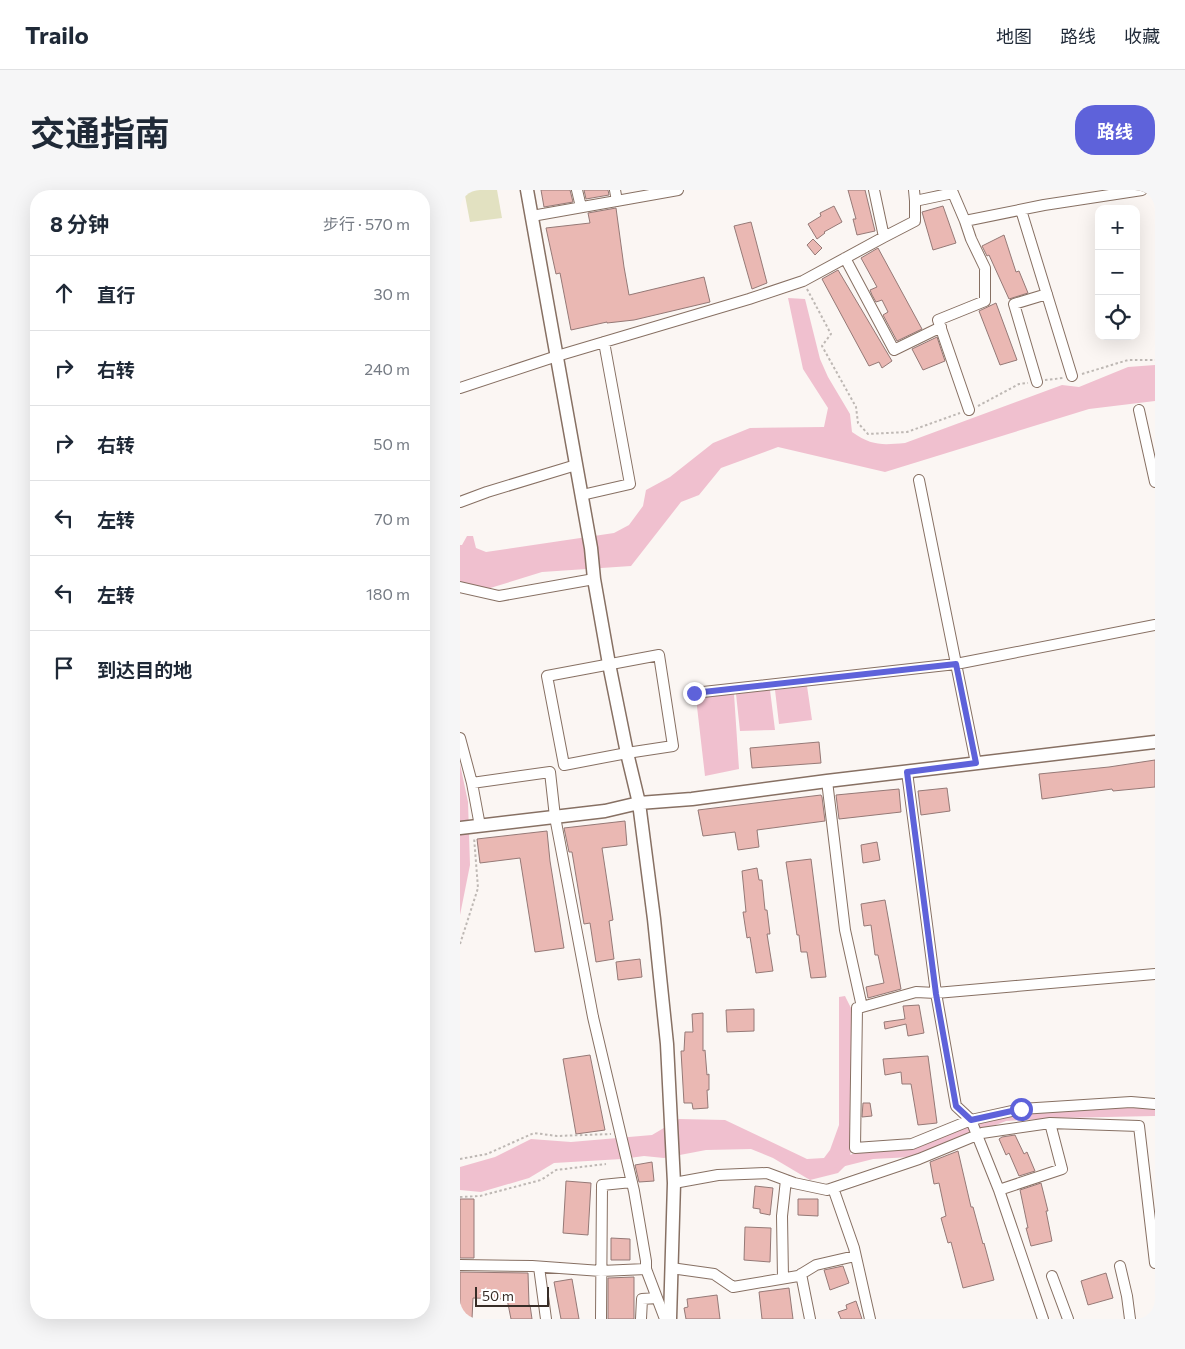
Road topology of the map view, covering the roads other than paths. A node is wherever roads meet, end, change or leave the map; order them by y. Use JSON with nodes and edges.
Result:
{"nodes":[{"id":1,"x":527,"y":190,"type":"edge"},
{"id":2,"x":577,"y":190,"type":"edge"},
{"id":3,"x":615,"y":190,"type":"edge"},
{"id":4,"x":678,"y":190,"type":"edge"},
{"id":5,"x":874,"y":190,"type":"edge"},
{"id":6,"x":1142,"y":190,"type":"edge"},
{"id":7,"x":662,"y":191,"type":"edge"},
{"id":8,"x":915,"y":195,"type":"edge"},
{"id":9,"x":617,"y":201,"type":"junction"},
{"id":10,"x":581,"y":207,"type":"junction"},
{"id":11,"x":1021,"y":210,"type":"junction"},
{"id":12,"x":532,"y":216,"type":"junction"},
{"id":13,"x":965,"y":220,"type":"junction"},
{"id":14,"x":884,"y":237,"type":"junction"},
{"id":15,"x":845,"y":258,"type":"junction"},
{"id":16,"x":1047,"y":294,"type":"junction"},
{"id":17,"x":941,"y":327,"type":"junction"},
{"id":18,"x":604,"y":342,"type":"junction"},
{"id":19,"x":557,"y":356,"type":"junction"},
{"id":20,"x":1072,"y":376,"type":"road end"},
{"id":21,"x":1037,"y":382,"type":"road end"},
{"id":22,"x":460,"y":388,"type":"edge"},
{"id":23,"x":969,"y":410,"type":"road end"},
{"id":24,"x":1139,"y":410,"type":"dead end"},
{"id":25,"x":576,"y":465,"type":"junction"},
{"id":26,"x":919,"y":480,"type":"dead end"},
{"id":27,"x":1155,"y":482,"type":"edge"},
{"id":28,"x":582,"y":495,"type":"junction"},
{"id":29,"x":460,"y":502,"type":"edge"},
{"id":30,"x":594,"y":578,"type":"junction"},
{"id":31,"x":460,"y":587,"type":"edge"},
{"id":32,"x":1155,"y":625,"type":"edge"},
{"id":33,"x":609,"y":664,"type":"junction"},
{"id":34,"x":956,"y":664,"type":"junction"},
{"id":35,"x":694,"y":693,"type":"dead end"},
{"id":36,"x":460,"y":738,"type":"edge"},
{"id":37,"x":1155,"y":742,"type":"edge"},
{"id":38,"x":627,"y":753,"type":"junction"},
{"id":39,"x":976,"y":763,"type":"junction"},
{"id":40,"x":564,"y":765,"type":"junction"},
{"id":41,"x":550,"y":772,"type":"junction"},
{"id":42,"x":907,"y":772,"type":"junction"},
{"id":43,"x":827,"y":781,"type":"junction"},
{"id":44,"x":472,"y":783,"type":"junction"},
{"id":45,"x":639,"y":803,"type":"junction"},
{"id":46,"x":554,"y":817,"type":"junction"},
{"id":47,"x":476,"y":826,"type":"junction"},
{"id":48,"x":460,"y":828,"type":"edge"},
{"id":49,"x":1155,"y":974,"type":"edge"},
{"id":50,"x":936,"y":994,"type":"junction"},
{"id":51,"x":862,"y":1007,"type":"junction"},
{"id":52,"x":1155,"y":1104,"type":"edge"},
{"id":53,"x":971,"y":1120,"type":"junction"},
{"id":54,"x":1050,"y":1123,"type":"junction"},
{"id":55,"x":977,"y":1135,"type":"junction"},
{"id":56,"x":674,"y":1180,"type":"junction"},
{"id":57,"x":786,"y":1180,"type":"junction"},
{"id":58,"x":632,"y":1182,"type":"junction"},
{"id":59,"x":833,"y":1188,"type":"junction"},
{"id":60,"x":999,"y":1190,"type":"junction"},
{"id":61,"x":856,"y":1256,"type":"junction"},
{"id":62,"x":1155,"y":1263,"type":"edge"},
{"id":63,"x":460,"y":1265,"type":"edge"},
{"id":64,"x":1120,"y":1266,"type":"dead end"},
{"id":65,"x":539,"y":1267,"type":"junction"},
{"id":66,"x":671,"y":1268,"type":"junction"},
{"id":67,"x":646,"y":1269,"type":"junction"},
{"id":68,"x":601,"y":1271,"type":"junction"},
{"id":69,"x":800,"y":1274,"type":"junction"},
{"id":70,"x":1052,"y":1276,"type":"dead end"},
{"id":71,"x":783,"y":1278,"type":"junction"},
{"id":72,"x":657,"y":1298,"type":"junction"},
{"id":73,"x":546,"y":1319,"type":"edge"},
{"id":74,"x":601,"y":1319,"type":"edge"},
{"id":75,"x":640,"y":1319,"type":"edge"},
{"id":76,"x":665,"y":1319,"type":"edge"},
{"id":77,"x":670,"y":1319,"type":"edge"},
{"id":78,"x":810,"y":1319,"type":"edge"},
{"id":79,"x":870,"y":1319,"type":"edge"},
{"id":80,"x":1043,"y":1319,"type":"edge"},
{"id":81,"x":1068,"y":1319,"type":"edge"},
{"id":82,"x":1130,"y":1319,"type":"edge"}],
"edges":[{"from":1,"to":12,"type":"street"},
{"from":2,"to":10,"type":"street"},
{"from":3,"to":9,"type":"street"},
{"from":4,"to":7,"type":"street"},
{"from":5,"to":14,"type":"street"},
{"from":6,"to":11,"type":"street"},
{"from":7,"to":9,"type":"street"},
{"from":8,"to":13,"type":"street"},
{"from":8,"to":14,"type":"street"},
{"from":9,"to":10,"type":"street"},
{"from":10,"to":12,"type":"street"},
{"from":11,"to":13,"type":"street"},
{"from":11,"to":16,"type":"street"},
{"from":12,"to":19,"type":"street"},
{"from":13,"to":17,"type":"street"},
{"from":14,"to":15,"type":"street"},
{"from":15,"to":17,"type":"street"},
{"from":15,"to":18,"type":"street"},
{"from":16,"to":20,"type":"street"},
{"from":16,"to":21,"type":"street"},
{"from":17,"to":23,"type":"street"},
{"from":18,"to":19,"type":"street"},
{"from":18,"to":28,"type":"street"},
{"from":19,"to":22,"type":"street"},
{"from":19,"to":25,"type":"street"},
{"from":24,"to":27,"type":"street"},
{"from":25,"to":28,"type":"street"},
{"from":25,"to":29,"type":"street"},
{"from":26,"to":34,"type":"street"},
{"from":28,"to":30,"type":"street"},
{"from":30,"to":31,"type":"street"},
{"from":30,"to":33,"type":"street"},
{"from":32,"to":34,"type":"street"},
{"from":33,"to":38,"type":"street"},
{"from":33,"to":38,"type":"street"},
{"from":33,"to":40,"type":"street"},
{"from":34,"to":35,"type":"street"},
{"from":34,"to":39,"type":"street"},
{"from":36,"to":44,"type":"street"},
{"from":37,"to":39,"type":"street"},
{"from":38,"to":40,"type":"street"},
{"from":38,"to":45,"type":"street"},
{"from":39,"to":42,"type":"street"},
{"from":40,"to":41,"type":"street"},
{"from":41,"to":44,"type":"street"},
{"from":41,"to":46,"type":"street"},
{"from":42,"to":43,"type":"street"},
{"from":42,"to":50,"type":"street"},
{"from":43,"to":45,"type":"street"},
{"from":43,"to":51,"type":"street"},
{"from":44,"to":47,"type":"street"},
{"from":45,"to":46,"type":"street"},
{"from":45,"to":56,"type":"street"},
{"from":46,"to":47,"type":"street"},
{"from":46,"to":58,"type":"street"},
{"from":47,"to":48,"type":"street"},
{"from":49,"to":50,"type":"street"},
{"from":50,"to":51,"type":"street"},
{"from":50,"to":53,"type":"street"},
{"from":51,"to":53,"type":"street"},
{"from":52,"to":53,"type":"street"},
{"from":53,"to":55,"type":"street"},
{"from":54,"to":55,"type":"street"},
{"from":54,"to":60,"type":"street"},
{"from":54,"to":62,"type":"street"},
{"from":55,"to":59,"type":"street"},
{"from":55,"to":60,"type":"street"},
{"from":56,"to":57,"type":"street"},
{"from":56,"to":66,"type":"street"},
{"from":57,"to":59,"type":"street"},
{"from":57,"to":71,"type":"street"},
{"from":58,"to":67,"type":"street"},
{"from":58,"to":68,"type":"street"},
{"from":59,"to":61,"type":"street"},
{"from":60,"to":80,"type":"street"},
{"from":61,"to":69,"type":"street"},
{"from":61,"to":79,"type":"street"},
{"from":63,"to":65,"type":"street"},
{"from":64,"to":82,"type":"street"},
{"from":65,"to":68,"type":"street"},
{"from":65,"to":73,"type":"street"},
{"from":66,"to":71,"type":"street"},
{"from":66,"to":77,"type":"street"},
{"from":67,"to":68,"type":"street"},
{"from":67,"to":72,"type":"street"},
{"from":68,"to":74,"type":"street"},
{"from":69,"to":71,"type":"street"},
{"from":69,"to":78,"type":"street"},
{"from":70,"to":81,"type":"street"},
{"from":72,"to":75,"type":"street"},
{"from":72,"to":76,"type":"street"}]}
